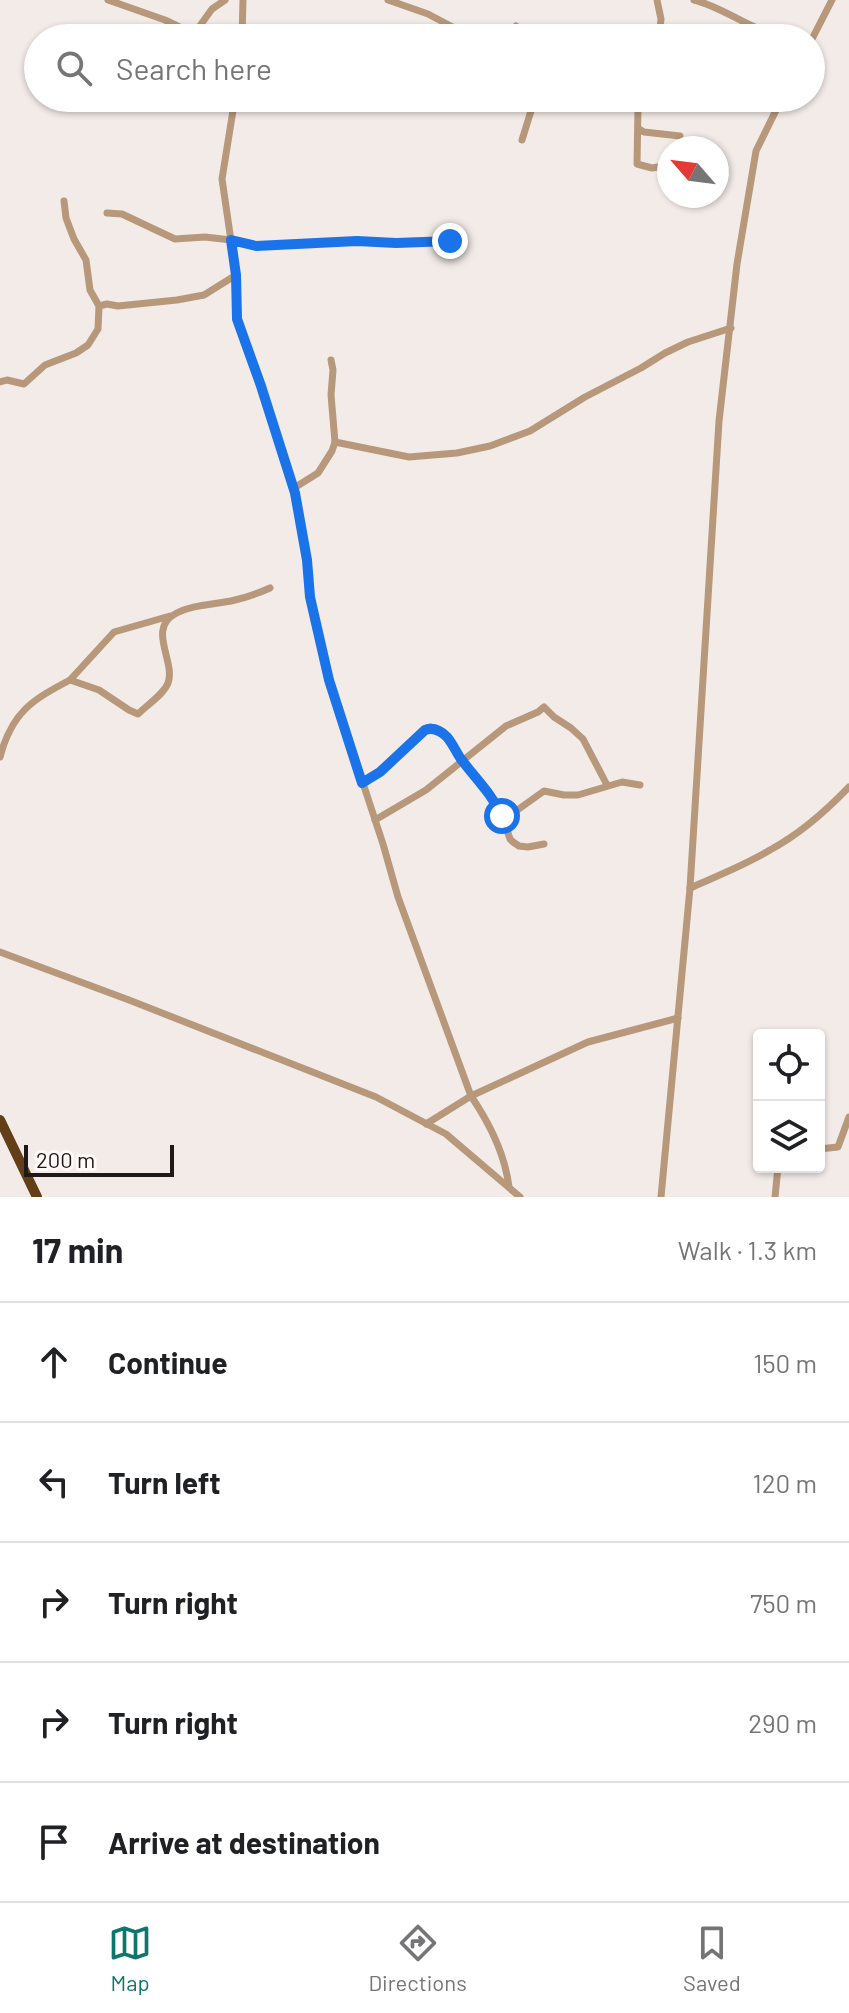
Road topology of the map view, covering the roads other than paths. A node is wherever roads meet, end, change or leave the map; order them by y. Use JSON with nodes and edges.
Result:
{"nodes":[{"id":1,"x":108,"y":0,"type":"edge"},
{"id":2,"x":225,"y":0,"type":"edge"},
{"id":3,"x":243,"y":0,"type":"edge"},
{"id":4,"x":388,"y":0,"type":"edge"},
{"id":5,"x":657,"y":0,"type":"edge"},
{"id":6,"x":694,"y":0,"type":"edge"},
{"id":7,"x":832,"y":0,"type":"edge"},
{"id":8,"x":173,"y":24,"type":"edge"},
{"id":9,"x":201,"y":24,"type":"edge"},
{"id":10,"x":242,"y":24,"type":"edge"},
{"id":11,"x":447,"y":24,"type":"edge"},
{"id":12,"x":660,"y":24,"type":"edge"},
{"id":13,"x":748,"y":24,"type":"edge"},
{"id":14,"x":820,"y":24,"type":"edge"},
{"id":15,"x":233,"y":112,"type":"edge"},
{"id":16,"x":531,"y":112,"type":"edge"},
{"id":17,"x":638,"y":112,"type":"edge"},
{"id":18,"x":775,"y":112,"type":"edge"},
{"id":19,"x":639,"y":129,"type":"junction"},
{"id":20,"x":680,"y":136,"type":"dead end"},
{"id":21,"x":522,"y":140,"type":"dead end"},
{"id":22,"x":657,"y":167,"type":"edge"},
{"id":23,"x":64,"y":201,"type":"dead end"},
{"id":24,"x":107,"y":213,"type":"dead end"},
{"id":25,"x":231,"y":240,"type":"junction"},
{"id":26,"x":450,"y":241,"type":"dead end"},
{"id":27,"x":236,"y":275,"type":"junction"},
{"id":28,"x":99,"y":306,"type":"junction"},
{"id":29,"x":731,"y":328,"type":"junction"},
{"id":30,"x":331,"y":360,"type":"dead end"},
{"id":31,"x":0,"y":382,"type":"edge"},
{"id":32,"x":335,"y":442,"type":"junction"},
{"id":33,"x":294,"y":488,"type":"junction"},
{"id":34,"x":270,"y":588,"type":"dead end"},
{"id":35,"x":172,"y":615,"type":"junction"},
{"id":36,"x":70,"y":680,"type":"junction"},
{"id":37,"x":0,"y":757,"type":"edge"},
{"id":38,"x":463,"y":761,"type":"junction"},
{"id":39,"x":362,"y":783,"type":"junction"},
{"id":40,"x":607,"y":785,"type":"junction"},
{"id":41,"x":640,"y":785,"type":"dead end"},
{"id":42,"x":849,"y":787,"type":"edge"},
{"id":43,"x":516,"y":811,"type":"dead end"},
{"id":44,"x":375,"y":820,"type":"junction"},
{"id":45,"x":544,"y":844,"type":"dead end"},
{"id":46,"x":690,"y":888,"type":"junction"},
{"id":47,"x":0,"y":952,"type":"edge"},
{"id":48,"x":678,"y":1018,"type":"junction"},
{"id":49,"x":471,"y":1096,"type":"junction"},
{"id":50,"x":849,"y":1117,"type":"edge"},
{"id":51,"x":0,"y":1120,"type":"edge"},
{"id":52,"x":426,"y":1124,"type":"junction"},
{"id":53,"x":825,"y":1149,"type":"edge"},
{"id":54,"x":777,"y":1173,"type":"edge"},
{"id":55,"x":509,"y":1187,"type":"junction"},
{"id":56,"x":37,"y":1197,"type":"edge"},
{"id":57,"x":520,"y":1197,"type":"edge"},
{"id":58,"x":661,"y":1197,"type":"edge"},
{"id":59,"x":775,"y":1197,"type":"edge"}],
"edges":[{"from":1,"to":8,"type":"street"},
{"from":2,"to":9,"type":"street"},
{"from":3,"to":10,"type":"street"},
{"from":4,"to":11,"type":"street"},
{"from":5,"to":12,"type":"street"},
{"from":6,"to":13,"type":"street"},
{"from":7,"to":14,"type":"street"},
{"from":15,"to":25,"type":"street"},
{"from":16,"to":21,"type":"street"},
{"from":17,"to":19,"type":"street"},
{"from":18,"to":29,"type":"street"},
{"from":19,"to":20,"type":"street"},
{"from":19,"to":22,"type":"street"},
{"from":23,"to":28,"type":"street"},
{"from":24,"to":25,"type":"street"},
{"from":25,"to":26,"type":"street"},
{"from":25,"to":27,"type":"street"},
{"from":27,"to":28,"type":"street"},
{"from":27,"to":33,"type":"street"},
{"from":28,"to":31,"type":"street"},
{"from":29,"to":32,"type":"street"},
{"from":29,"to":46,"type":"street"},
{"from":30,"to":32,"type":"street"},
{"from":32,"to":33,"type":"street"},
{"from":33,"to":39,"type":"street"},
{"from":34,"to":35,"type":"street"},
{"from":35,"to":36,"type":"street"},
{"from":35,"to":36,"type":"street"},
{"from":36,"to":37,"type":"street"},
{"from":38,"to":39,"type":"street"},
{"from":38,"to":40,"type":"street"},
{"from":38,"to":44,"type":"street"},
{"from":38,"to":45,"type":"street"},
{"from":39,"to":44,"type":"street"},
{"from":40,"to":41,"type":"street"},
{"from":40,"to":43,"type":"street"},
{"from":42,"to":46,"type":"street"},
{"from":44,"to":49,"type":"street"},
{"from":46,"to":48,"type":"street"},
{"from":47,"to":52,"type":"street"},
{"from":48,"to":49,"type":"street"},
{"from":48,"to":58,"type":"street"},
{"from":49,"to":52,"type":"street"},
{"from":49,"to":55,"type":"street"},
{"from":50,"to":53,"type":"street"},
{"from":51,"to":56,"type":"highway"},
{"from":52,"to":55,"type":"street"},
{"from":54,"to":59,"type":"street"},
{"from":55,"to":57,"type":"street"}]}
